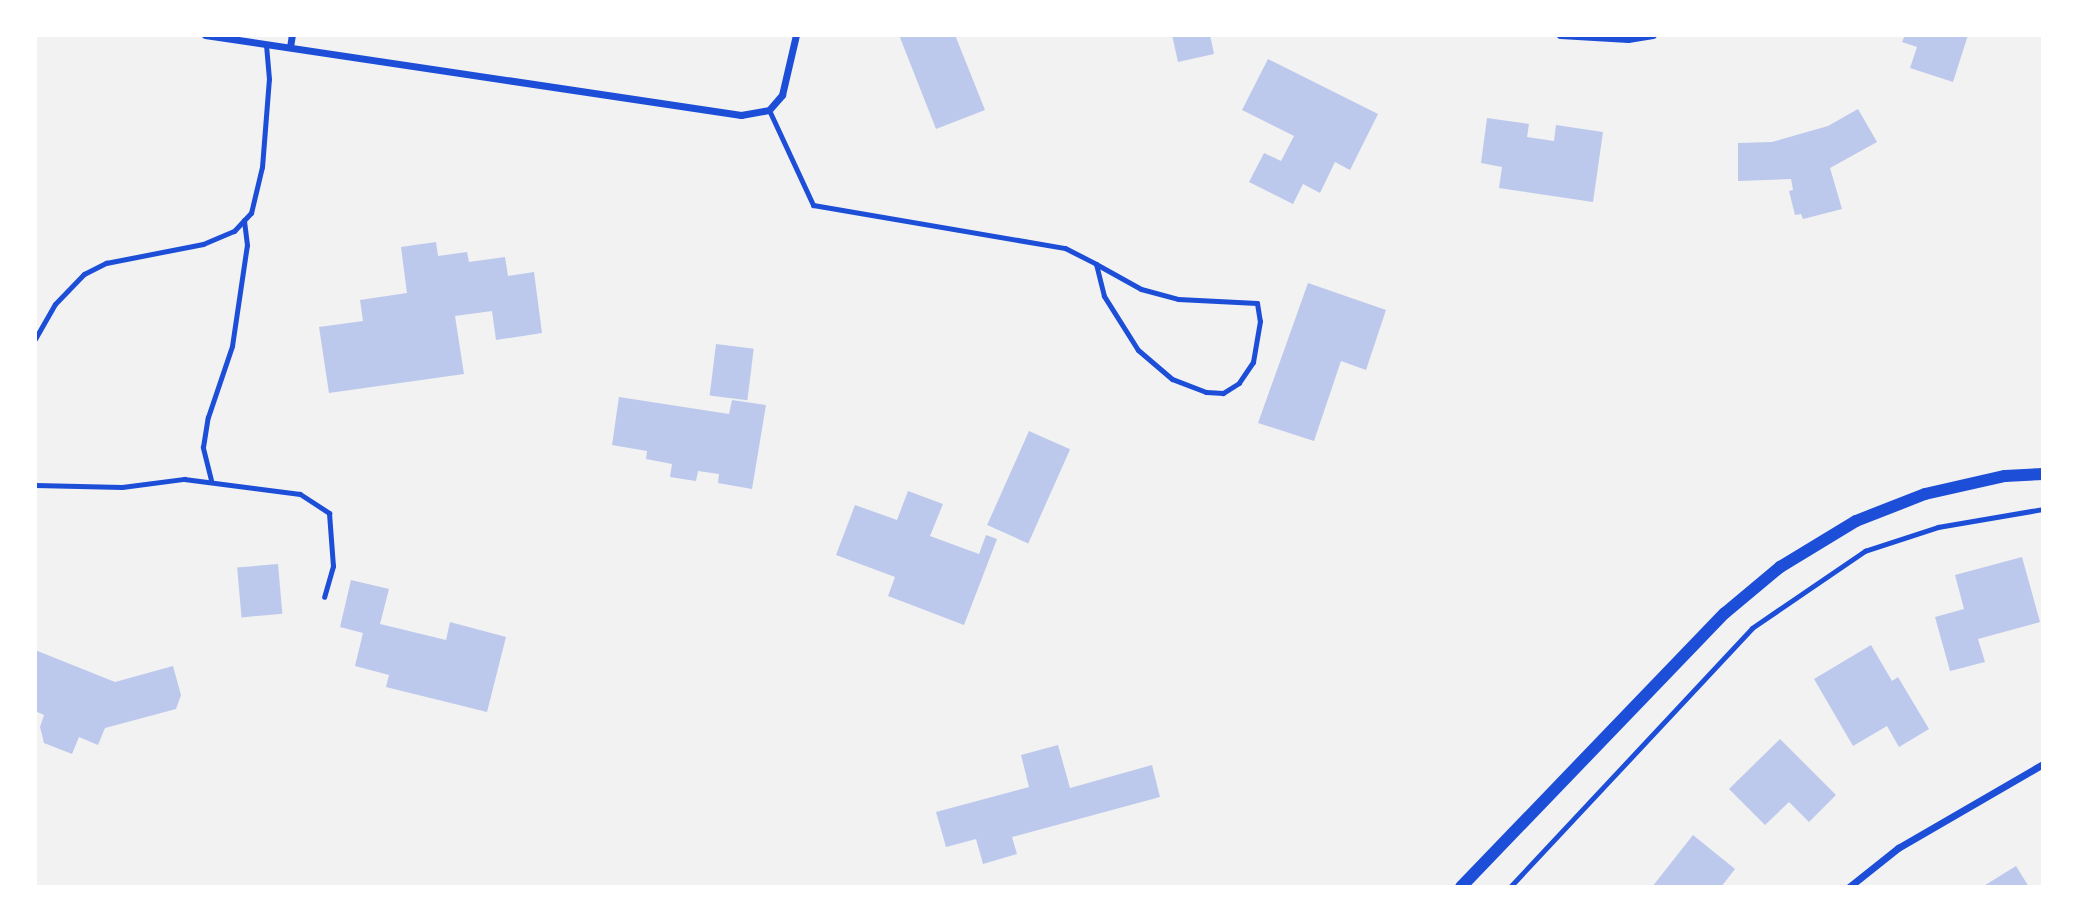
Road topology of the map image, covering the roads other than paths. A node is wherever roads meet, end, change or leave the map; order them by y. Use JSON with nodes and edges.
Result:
{"nodes":[{"id":1,"x":205,"y":35,"type":"edge"},
{"id":2,"x":292,"y":35,"type":"edge"},
{"id":3,"x":796,"y":35,"type":"edge"},
{"id":4,"x":1560,"y":35,"type":"edge"},
{"id":5,"x":1653,"y":35,"type":"edge"},
{"id":6,"x":266,"y":44,"type":"junction"},
{"id":7,"x":290,"y":47,"type":"junction"},
{"id":8,"x":769,"y":110,"type":"junction"},
{"id":9,"x":244,"y":220,"type":"junction"},
{"id":10,"x":1096,"y":264,"type":"junction"},
{"id":11,"x":35,"y":338,"type":"edge"},
{"id":12,"x":2043,"y":474,"type":"edge"},
{"id":13,"x":211,"y":480,"type":"junction"},
{"id":14,"x":35,"y":485,"type":"edge"},
{"id":15,"x":324,"y":597,"type":"dead end"},
{"id":16,"x":2043,"y":764,"type":"edge"},
{"id":17,"x":1461,"y":887,"type":"edge"},
{"id":18,"x":1849,"y":887,"type":"edge"}],
"edges":[{"from":1,"to":6,"type":"street"},
{"from":2,"to":7,"type":"street"},
{"from":3,"to":8,"type":"street"},
{"from":4,"to":5,"type":"street"},
{"from":6,"to":7,"type":"street"},
{"from":6,"to":9,"type":"lane"},
{"from":7,"to":8,"type":"street"},
{"from":8,"to":10,"type":"lane"},
{"from":9,"to":11,"type":"lane"},
{"from":9,"to":13,"type":"lane"},
{"from":10,"to":10,"type":"lane"},
{"from":12,"to":17,"type":"street"},
{"from":13,"to":14,"type":"lane"},
{"from":13,"to":15,"type":"lane"},
{"from":16,"to":18,"type":"street"}]}
